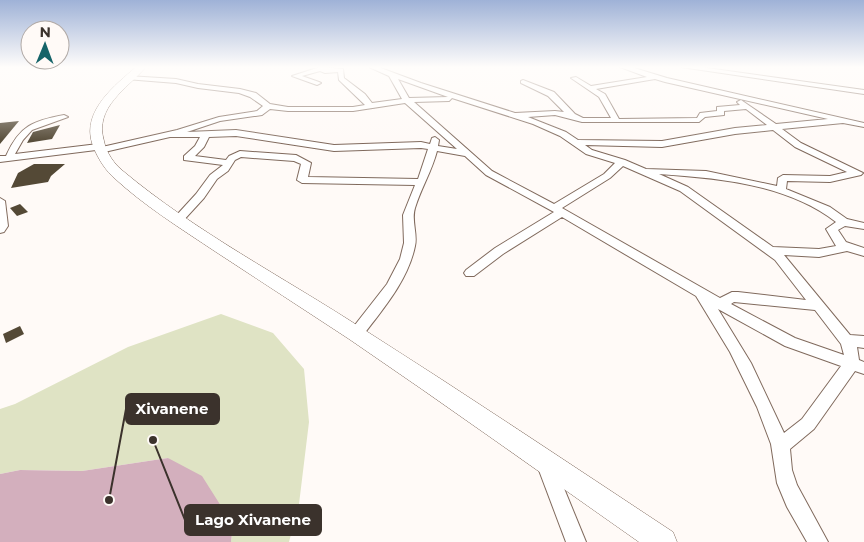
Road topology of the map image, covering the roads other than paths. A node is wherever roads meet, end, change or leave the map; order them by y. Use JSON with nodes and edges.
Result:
{"nodes":[{"id":1,"x":114,"y":92,"type":"edge"},
{"id":2,"x":244,"y":92,"type":"edge"},
{"id":3,"x":357,"y":92,"type":"edge"},
{"id":4,"x":400,"y":92,"type":"edge"},
{"id":5,"x":446,"y":92,"type":"edge"},
{"id":6,"x":547,"y":92,"type":"edge"},
{"id":7,"x":597,"y":92,"type":"edge"},
{"id":8,"x":719,"y":92,"type":"edge"},
{"id":9,"x":735,"y":96,"type":"junction"},
{"id":10,"x":464,"y":98,"type":"junction"},
{"id":11,"x":407,"y":100,"type":"junction"},
{"id":12,"x":268,"y":106,"type":"junction"},
{"id":13,"x":371,"y":107,"type":"junction"},
{"id":14,"x":747,"y":107,"type":"junction"},
{"id":15,"x":515,"y":115,"type":"junction"},
{"id":16,"x":572,"y":116,"type":"junction"},
{"id":17,"x":64,"y":117,"type":"dead end"},
{"id":18,"x":846,"y":120,"type":"junction"},
{"id":19,"x":616,"y":121,"type":"junction"},
{"id":20,"x":680,"y":122,"type":"junction"},
{"id":21,"x":864,"y":125,"type":"edge"},
{"id":22,"x":441,"y":128,"type":"junction"},
{"id":23,"x":775,"y":128,"type":"junction"},
{"id":24,"x":167,"y":134,"type":"junction"},
{"id":25,"x":205,"y":135,"type":"junction"},
{"id":26,"x":694,"y":138,"type":"junction"},
{"id":27,"x":576,"y":143,"type":"junction"},
{"id":28,"x":307,"y":144,"type":"junction"},
{"id":29,"x":432,"y":146,"type":"junction"},
{"id":30,"x":99,"y":149,"type":"junction"},
{"id":31,"x":468,"y":154,"type":"junction"},
{"id":32,"x":4,"y":158,"type":"edge"},
{"id":33,"x":296,"y":158,"type":"junction"},
{"id":34,"x":622,"y":162,"type":"junction"},
{"id":35,"x":229,"y":163,"type":"junction"},
{"id":36,"x":640,"y":170,"type":"junction"},
{"id":37,"x":860,"y":172,"type":"edge"},
{"id":38,"x":421,"y":182,"type":"junction"},
{"id":39,"x":781,"y":190,"type":"junction"},
{"id":40,"x":0,"y":201,"type":"edge"},
{"id":41,"x":559,"y":210,"type":"junction"},
{"id":42,"x":178,"y":220,"type":"junction"},
{"id":43,"x":843,"y":222,"type":"junction"},
{"id":44,"x":864,"y":226,"type":"edge"},
{"id":45,"x":0,"y":230,"type":"edge"},
{"id":46,"x":842,"y":245,"type":"junction"},
{"id":47,"x":772,"y":251,"type":"junction"},
{"id":48,"x":864,"y":252,"type":"edge"},
{"id":49,"x":470,"y":273,"type":"dead end"},
{"id":50,"x":700,"y":294,"type":"junction"},
{"id":51,"x":719,"y":304,"type":"junction"},
{"id":52,"x":818,"y":306,"type":"junction"},
{"id":53,"x":356,"y":334,"type":"junction"},
{"id":54,"x":846,"y":340,"type":"junction"},
{"id":55,"x":864,"y":342,"type":"edge"},
{"id":56,"x":857,"y":366,"type":"edge"},
{"id":57,"x":781,"y":446,"type":"junction"},
{"id":58,"x":545,"y":462,"type":"junction"},
{"id":59,"x":576,"y":542,"type":"edge"},
{"id":60,"x":663,"y":542,"type":"edge"},
{"id":61,"x":818,"y":542,"type":"edge"}],
"edges":[{"from":1,"to":30,"type":"main road"},
{"from":2,"to":12,"type":"street"},
{"from":3,"to":13,"type":"street"},
{"from":4,"to":11,"type":"street"},
{"from":5,"to":10,"type":"street"},
{"from":6,"to":16,"type":"street"},
{"from":7,"to":19,"type":"street"},
{"from":8,"to":9,"type":"street"},
{"from":9,"to":14,"type":"street"},
{"from":9,"to":18,"type":"street"},
{"from":10,"to":11,"type":"street"},
{"from":10,"to":15,"type":"street"},
{"from":11,"to":13,"type":"street"},
{"from":11,"to":22,"type":"street"},
{"from":12,"to":13,"type":"street"},
{"from":12,"to":24,"type":"street"},
{"from":14,"to":20,"type":"street"},
{"from":14,"to":23,"type":"street"},
{"from":15,"to":16,"type":"street"},
{"from":15,"to":27,"type":"street"},
{"from":16,"to":19,"type":"street"},
{"from":17,"to":32,"type":"street"},
{"from":18,"to":21,"type":"street"},
{"from":18,"to":23,"type":"street"},
{"from":19,"to":20,"type":"street"},
{"from":20,"to":26,"type":"street"},
{"from":22,"to":29,"type":"street"},
{"from":22,"to":31,"type":"street"},
{"from":23,"to":26,"type":"street"},
{"from":23,"to":37,"type":"street"},
{"from":24,"to":25,"type":"street"},
{"from":24,"to":30,"type":"street"},
{"from":25,"to":28,"type":"street"},
{"from":25,"to":35,"type":"street"},
{"from":26,"to":27,"type":"street"},
{"from":27,"to":34,"type":"street"},
{"from":28,"to":29,"type":"street"},
{"from":28,"to":33,"type":"street"},
{"from":29,"to":31,"type":"street"},
{"from":29,"to":38,"type":"street"},
{"from":30,"to":32,"type":"street"},
{"from":30,"to":42,"type":"main road"},
{"from":31,"to":41,"type":"street"},
{"from":33,"to":35,"type":"street"},
{"from":33,"to":38,"type":"street"},
{"from":34,"to":36,"type":"street"},
{"from":34,"to":41,"type":"street"},
{"from":35,"to":42,"type":"street"},
{"from":36,"to":39,"type":"street"},
{"from":36,"to":47,"type":"street"},
{"from":37,"to":39,"type":"street"},
{"from":38,"to":53,"type":"street"},
{"from":39,"to":43,"type":"street"},
{"from":40,"to":45,"type":"street"},
{"from":41,"to":49,"type":"street"},
{"from":41,"to":50,"type":"street"},
{"from":42,"to":53,"type":"main road"},
{"from":43,"to":44,"type":"street"},
{"from":43,"to":46,"type":"street"},
{"from":46,"to":47,"type":"street"},
{"from":46,"to":48,"type":"street"},
{"from":47,"to":52,"type":"street"},
{"from":50,"to":51,"type":"street"},
{"from":50,"to":57,"type":"street"},
{"from":51,"to":52,"type":"street"},
{"from":51,"to":56,"type":"street"},
{"from":52,"to":54,"type":"street"},
{"from":53,"to":58,"type":"main road"},
{"from":54,"to":55,"type":"street"},
{"from":54,"to":56,"type":"street"},
{"from":56,"to":57,"type":"street"},
{"from":57,"to":61,"type":"street"},
{"from":58,"to":59,"type":"street"},
{"from":58,"to":60,"type":"main road"}]}
